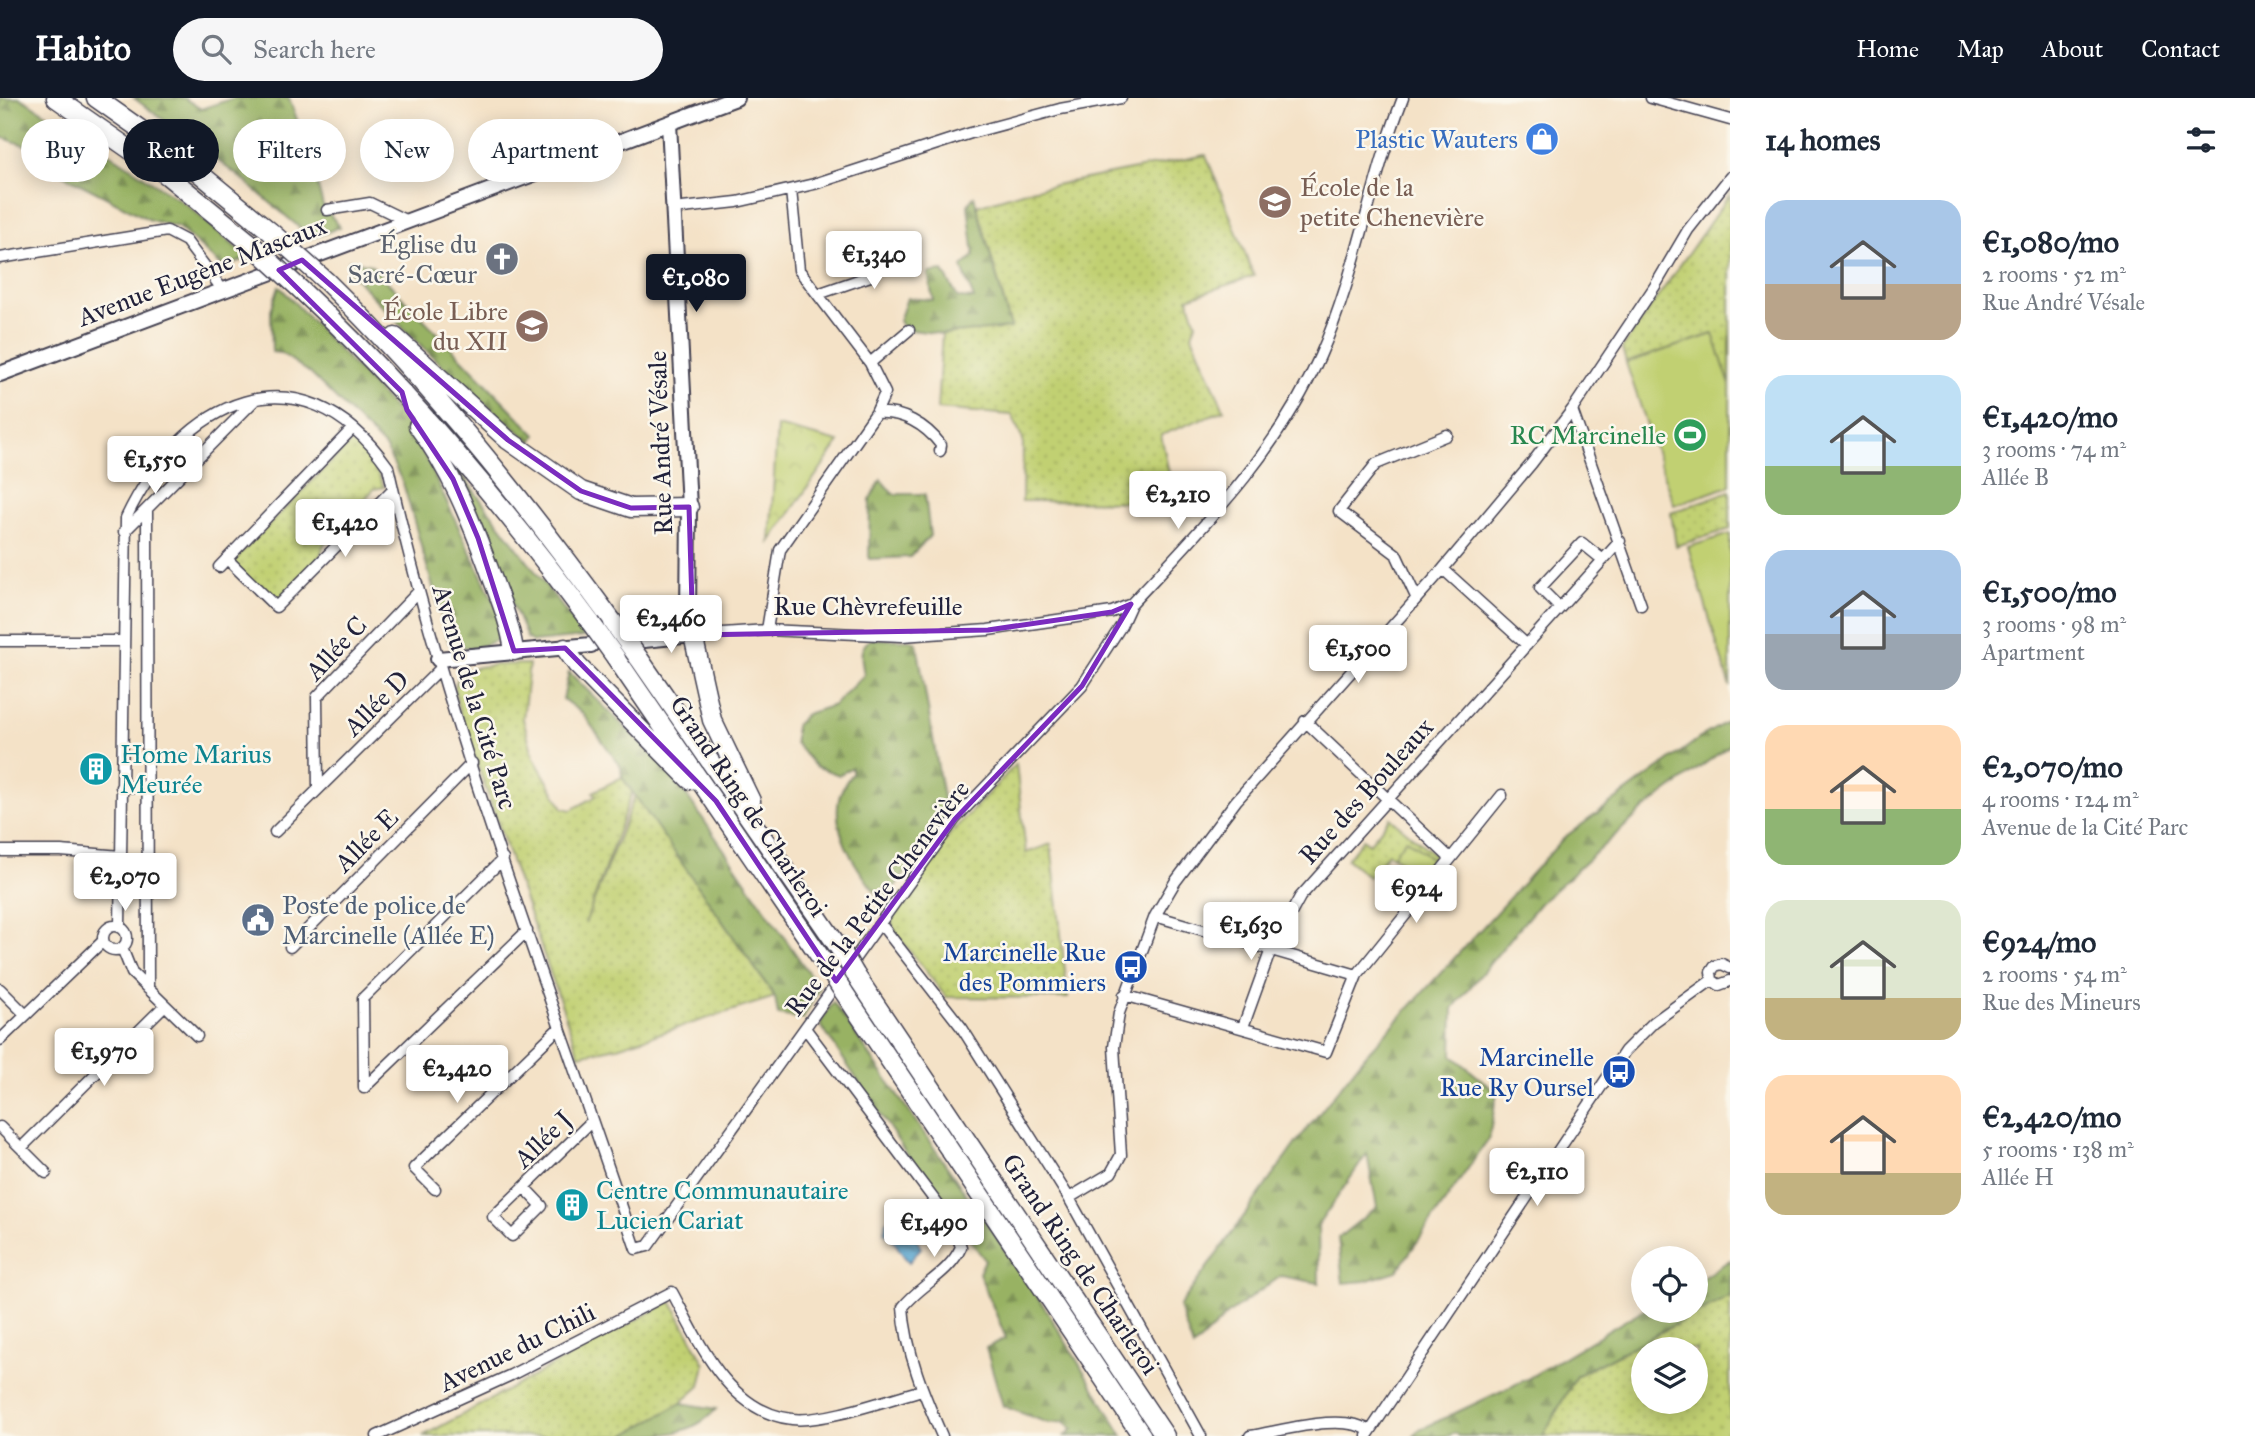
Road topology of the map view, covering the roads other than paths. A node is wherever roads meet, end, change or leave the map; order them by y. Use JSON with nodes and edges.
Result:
{"nodes":[{"id":1,"x":56,"y":98,"type":"edge"},
{"id":2,"x":96,"y":98,"type":"edge"},
{"id":3,"x":736,"y":98,"type":"edge"},
{"id":4,"x":1121,"y":98,"type":"edge"},
{"id":5,"x":1403,"y":98,"type":"edge"},
{"id":6,"x":1651,"y":98,"type":"edge"},
{"id":7,"x":1730,"y":120,"type":"edge"},
{"id":8,"x":669,"y":123,"type":"junction"},
{"id":9,"x":1730,"y":177,"type":"edge"},
{"id":10,"x":791,"y":190,"type":"junction"},
{"id":11,"x":673,"y":209,"type":"junction"},
{"id":12,"x":327,"y":210,"type":"dead end"},
{"id":13,"x":405,"y":220,"type":"junction"},
{"id":14,"x":867,"y":249,"type":"dead end"},
{"id":15,"x":0,"y":258,"type":"edge"},
{"id":16,"x":222,"y":289,"type":"junction"},
{"id":17,"x":818,"y":294,"type":"junction"},
{"id":18,"x":370,"y":325,"type":"junction"},
{"id":19,"x":909,"y":330,"type":"dead end"},
{"id":20,"x":870,"y":363,"type":"junction"},
{"id":21,"x":0,"y":374,"type":"edge"},
{"id":22,"x":402,"y":392,"type":"junction"},
{"id":23,"x":256,"y":398,"type":"junction"},
{"id":24,"x":1572,"y":410,"type":"junction"},
{"id":25,"x":876,"y":413,"type":"junction"},
{"id":26,"x":353,"y":428,"type":"junction"},
{"id":27,"x":1447,"y":435,"type":"dead end"},
{"id":28,"x":940,"y":451,"type":"dead end"},
{"id":29,"x":393,"y":489,"type":"junction"},
{"id":30,"x":689,"y":508,"type":"junction"},
{"id":31,"x":147,"y":509,"type":"junction"},
{"id":32,"x":124,"y":532,"type":"junction"},
{"id":33,"x":1620,"y":541,"type":"junction"},
{"id":34,"x":227,"y":559,"type":"junction"},
{"id":35,"x":1603,"y":560,"type":"junction"},
{"id":36,"x":219,"y":567,"type":"dead end"},
{"id":37,"x":1443,"y":569,"type":"junction"},
{"id":38,"x":419,"y":591,"type":"junction"},
{"id":39,"x":1416,"y":597,"type":"junction"},
{"id":40,"x":1131,"y":604,"type":"junction"},
{"id":41,"x":1641,"y":605,"type":"dead end"},
{"id":42,"x":1560,"y":608,"type":"junction"},
{"id":43,"x":767,"y":630,"type":"junction"},
{"id":44,"x":693,"y":635,"type":"junction"},
{"id":45,"x":644,"y":640,"type":"dead end"},
{"id":46,"x":0,"y":641,"type":"edge"},
{"id":47,"x":123,"y":641,"type":"junction"},
{"id":48,"x":591,"y":645,"type":"dead end"},
{"id":49,"x":1527,"y":645,"type":"junction"},
{"id":50,"x":565,"y":648,"type":"junction"},
{"id":51,"x":514,"y":651,"type":"junction"},
{"id":52,"x":439,"y":664,"type":"junction"},
{"id":53,"x":1305,"y":721,"type":"junction"},
{"id":54,"x":318,"y":757,"type":"junction"},
{"id":55,"x":472,"y":763,"type":"junction"},
{"id":56,"x":341,"y":768,"type":"junction"},
{"id":57,"x":149,"y":787,"type":"junction"},
{"id":58,"x":121,"y":788,"type":"junction"},
{"id":59,"x":318,"y":789,"type":"junction"},
{"id":60,"x":1502,"y":795,"type":"dead end"},
{"id":61,"x":1387,"y":799,"type":"junction"},
{"id":62,"x":716,"y":801,"type":"junction"},
{"id":63,"x":275,"y":832,"type":"dead end"},
{"id":64,"x":762,"y":834,"type":"junction"},
{"id":65,"x":0,"y":851,"type":"edge"},
{"id":66,"x":121,"y":856,"type":"junction"},
{"id":67,"x":1450,"y":858,"type":"junction"},
{"id":68,"x":503,"y":859,"type":"junction"},
{"id":69,"x":1155,"y":916,"type":"junction"},
{"id":70,"x":880,"y":923,"type":"junction"},
{"id":71,"x":120,"y":927,"type":"junction"},
{"id":72,"x":527,"y":931,"type":"junction"},
{"id":73,"x":103,"y":941,"type":"junction"},
{"id":74,"x":290,"y":947,"type":"dead end"},
{"id":75,"x":122,"y":948,"type":"junction"},
{"id":76,"x":1270,"y":952,"type":"junction"},
{"id":77,"x":1730,"y":953,"type":"edge"},
{"id":78,"x":1728,"y":967,"type":"edge"},
{"id":79,"x":1357,"y":975,"type":"junction"},
{"id":80,"x":1712,"y":980,"type":"junction"},
{"id":81,"x":1730,"y":981,"type":"edge"},
{"id":82,"x":0,"y":989,"type":"edge"},
{"id":83,"x":148,"y":989,"type":"junction"},
{"id":84,"x":1124,"y":995,"type":"junction"},
{"id":85,"x":164,"y":1006,"type":"junction"},
{"id":86,"x":26,"y":1016,"type":"junction"},
{"id":87,"x":560,"y":1027,"type":"junction"},
{"id":88,"x":1243,"y":1027,"type":"junction"},
{"id":89,"x":805,"y":1028,"type":"junction"},
{"id":90,"x":198,"y":1036,"type":"dead end"},
{"id":91,"x":0,"y":1040,"type":"edge"},
{"id":92,"x":592,"y":1121,"type":"junction"},
{"id":93,"x":0,"y":1128,"type":"edge"},
{"id":94,"x":21,"y":1148,"type":"junction"},
{"id":95,"x":46,"y":1174,"type":"dead end"},
{"id":96,"x":524,"y":1187,"type":"junction"},
{"id":97,"x":435,"y":1189,"type":"dead end"},
{"id":98,"x":1069,"y":1198,"type":"junction"},
{"id":99,"x":636,"y":1249,"type":"joint"},
{"id":100,"x":922,"y":1390,"type":"junction"},
{"id":101,"x":1369,"y":1433,"type":"edge"},
{"id":102,"x":377,"y":1436,"type":"edge"},
{"id":103,"x":943,"y":1436,"type":"edge"},
{"id":104,"x":1142,"y":1436,"type":"edge"},
{"id":105,"x":1165,"y":1436,"type":"edge"},
{"id":106,"x":1200,"y":1436,"type":"edge"},
{"id":107,"x":1250,"y":1436,"type":"edge"}],
"edges":[{"from":1,"to":22,"type":"highway","name":"Grand Ring de Charleroi","bridge":true},
{"from":2,"to":18,"type":"highway","name":"Grand Ring de Charleroi","bridge":true},
{"from":3,"to":8,"type":"main road","name":"Avenue Eugène Mascaux"},
{"from":4,"to":10,"type":"street"},
{"from":5,"to":40,"type":"street","name":"Rue de la Petite Chenevière"},
{"from":6,"to":7,"type":"street"},
{"from":8,"to":11,"type":"main road","name":"Rue André Vésale"},
{"from":8,"to":13,"type":"main road","name":"Avenue Eugène Mascaux"},
{"from":9,"to":24,"type":"street"},
{"from":10,"to":11,"type":"street"},
{"from":10,"to":17,"type":"street"},
{"from":11,"to":30,"type":"main road","name":"Rue André Vésale"},
{"from":12,"to":13,"type":"street"},
{"from":13,"to":16,"type":"main road","name":"Avenue Eugène Mascaux"},
{"from":14,"to":17,"type":"street"},
{"from":15,"to":16,"type":"street"},
{"from":16,"to":21,"type":"main road","name":"Avenue Eugène Mascaux"},
{"from":17,"to":20,"type":"street"},
{"from":18,"to":30,"type":"highway"},
{"from":18,"to":64,"type":"highway","name":"Grand Ring de Charleroi","bridge":true},
{"from":19,"to":20,"type":"street"},
{"from":20,"to":25,"type":"street"},
{"from":22,"to":51,"type":"highway"},
{"from":22,"to":62,"type":"highway","name":"Grand Ring de Charleroi","bridge":true},
{"from":23,"to":26,"type":"street","name":"Avenue de la Cité Parc"},
{"from":23,"to":31,"type":"street"},
{"from":23,"to":32,"type":"street","name":"Avenue de la Cité Parc"},
{"from":24,"to":33,"type":"street"},
{"from":24,"to":37,"type":"street"},
{"from":25,"to":28,"type":"street"},
{"from":25,"to":43,"type":"street"},
{"from":26,"to":29,"type":"street","name":"Avenue de la Cité Parc"},
{"from":26,"to":34,"type":"street"},
{"from":27,"to":39,"type":"street"},
{"from":29,"to":34,"type":"street"},
{"from":29,"to":38,"type":"street","name":"Avenue de la Cité Parc"},
{"from":30,"to":44,"type":"main road","name":"Rue André Vésale"},
{"from":31,"to":32,"type":"street"},
{"from":31,"to":57,"type":"street"},
{"from":32,"to":47,"type":"street","name":"Avenue de la Cité Parc"},
{"from":33,"to":35,"type":"street","name":"Rue des Bouleaux"},
{"from":33,"to":41,"type":"street"},
{"from":34,"to":36,"type":"street"},
{"from":35,"to":42,"type":"street","name":"Rue des Bouleaux"},
{"from":35,"to":42,"type":"street"},
{"from":37,"to":39,"type":"street"},
{"from":37,"to":49,"type":"street"},
{"from":38,"to":52,"type":"street","name":"Avenue de la Cité Parc"},
{"from":38,"to":54,"type":"street","name":"Allée C"},
{"from":39,"to":53,"type":"street"},
{"from":40,"to":43,"type":"street","name":"Rue Chèvrefeuille"},
{"from":40,"to":70,"type":"street","name":"Rue de la Petite Chenevière"},
{"from":42,"to":49,"type":"street","name":"Rue des Bouleaux"},
{"from":43,"to":44,"type":"street","name":"Rue Chèvrefeuille"},
{"from":44,"to":45,"type":"main road","name":"Rue Chèvrefeuille"},
{"from":44,"to":64,"type":"highway"},
{"from":46,"to":47,"type":"street"},
{"from":47,"to":58,"type":"street","name":"Avenue de la Cité Parc"},
{"from":48,"to":50,"type":"main road"},
{"from":49,"to":61,"type":"street","name":"Rue des Bouleaux"},
{"from":50,"to":51,"type":"main road"},
{"from":50,"to":62,"type":"highway"},
{"from":51,"to":52,"type":"main road"},
{"from":52,"to":55,"type":"street","name":"Avenue de la Cité Parc"},
{"from":52,"to":56,"type":"street","name":"Allée D"},
{"from":53,"to":61,"type":"street"},
{"from":53,"to":69,"type":"street"},
{"from":54,"to":56,"type":"street","name":"Allée D"},
{"from":54,"to":59,"type":"street","name":"Allée C"},
{"from":55,"to":68,"type":"street","name":"Avenue de la Cité Parc"},
{"from":55,"to":74,"type":"street","name":"Allée E"},
{"from":56,"to":59,"type":"street","name":"Allée D"},
{"from":57,"to":58,"type":"street"},
{"from":57,"to":83,"type":"street"},
{"from":58,"to":66,"type":"street","name":"Avenue de la Cité Parc"},
{"from":59,"to":63,"type":"street","name":"Allée D"},
{"from":60,"to":67,"type":"street"},
{"from":61,"to":67,"type":"street"},
{"from":61,"to":76,"type":"street","name":"Rue des Bouleaux"},
{"from":62,"to":104,"type":"highway","name":"Grand Ring de Charleroi","bridge":true},
{"from":64,"to":105,"type":"highway","name":"Grand Ring de Charleroi","bridge":true},
{"from":65,"to":66,"type":"street"},
{"from":66,"to":71,"type":"street","name":"Avenue de la Cité Parc"},
{"from":67,"to":79,"type":"street"},
{"from":68,"to":72,"type":"street","name":"Avenue de la Cité Parc"},
{"from":68,"to":72,"type":"street"},
{"from":69,"to":76,"type":"street"},
{"from":69,"to":84,"type":"street"},
{"from":70,"to":89,"type":"street","name":"Rue de la Petite Chenevière"},
{"from":70,"to":98,"type":"street"},
{"from":71,"to":73,"type":"street"},
{"from":71,"to":75,"type":"street"},
{"from":72,"to":87,"type":"street","name":"Avenue de la Cité Parc"},
{"from":73,"to":75,"type":"street"},
{"from":73,"to":86,"type":"street"},
{"from":75,"to":83,"type":"street"},
{"from":76,"to":79,"type":"street"},
{"from":76,"to":88,"type":"street","name":"Rue des Bouleaux"},
{"from":77,"to":78,"type":"street"},
{"from":78,"to":80,"type":"street"},
{"from":79,"to":88,"type":"street"},
{"from":80,"to":81,"type":"street"},
{"from":80,"to":101,"type":"street"},
{"from":82,"to":86,"type":"street"},
{"from":83,"to":85,"type":"street"},
{"from":84,"to":88,"type":"street"},
{"from":84,"to":98,"type":"street"},
{"from":85,"to":90,"type":"street"},
{"from":85,"to":94,"type":"street"},
{"from":86,"to":91,"type":"street"},
{"from":87,"to":92,"type":"street","name":"Avenue de la Cité Parc"},
{"from":87,"to":97,"type":"street"},
{"from":89,"to":99,"type":"street","name":"Rue de la Petite Chenevière"},
{"from":89,"to":100,"type":"street"},
{"from":92,"to":96,"type":"street","name":"Allée J"},
{"from":92,"to":99,"type":"street","name":"Avenue de la Cité Parc"},
{"from":93,"to":94,"type":"street"},
{"from":94,"to":95,"type":"street"},
{"from":96,"to":96,"type":"street","name":"Allée J"},
{"from":98,"to":106,"type":"street"},
{"from":100,"to":102,"type":"street","name":"Avenue du Chili"},
{"from":100,"to":103,"type":"street"},
{"from":101,"to":107,"type":"street"}]}
